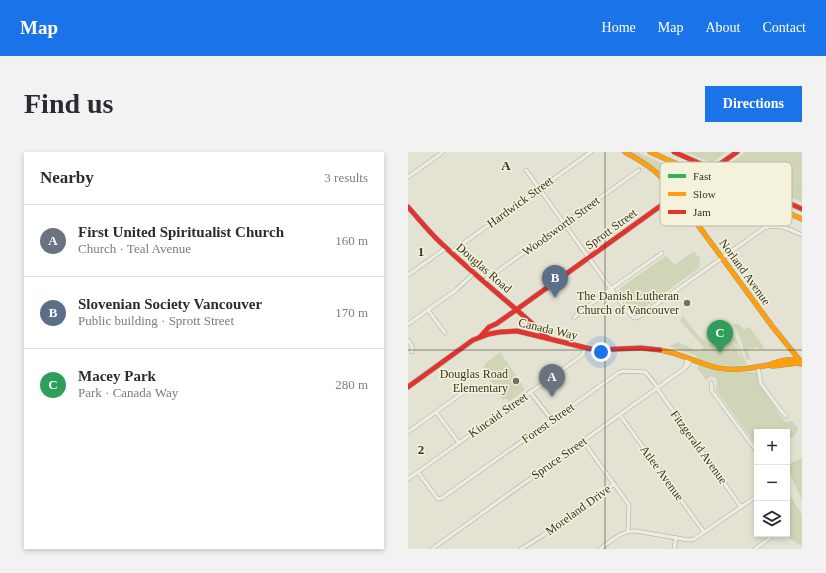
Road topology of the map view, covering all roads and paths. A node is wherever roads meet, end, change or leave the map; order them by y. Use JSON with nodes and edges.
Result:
{"nodes":[{"id":1,"x":443,"y":152,"type":"edge"},
{"id":2,"x":590,"y":152,"type":"edge"},
{"id":3,"x":625,"y":152,"type":"edge"},
{"id":4,"x":650,"y":152,"type":"edge"},
{"id":5,"x":674,"y":152,"type":"edge"},
{"id":6,"x":737,"y":152,"type":"edge"},
{"id":7,"x":673,"y":162,"type":"edge"},
{"id":8,"x":696,"y":162,"type":"edge"},
{"id":9,"x":723,"y":162,"type":"edge"},
{"id":10,"x":526,"y":170,"type":"dead end"},
{"id":11,"x":638,"y":170,"type":"dead end"},
{"id":12,"x":660,"y":176,"type":"edge"},
{"id":13,"x":408,"y":177,"type":"edge"},
{"id":14,"x":540,"y":188,"type":"junction"},
{"id":15,"x":792,"y":205,"type":"edge"},
{"id":16,"x":660,"y":206,"type":"edge"},
{"id":17,"x":408,"y":207,"type":"edge"},
{"id":18,"x":802,"y":209,"type":"edge"},
{"id":19,"x":792,"y":215,"type":"edge"},
{"id":20,"x":802,"y":219,"type":"edge"},
{"id":21,"x":564,"y":224,"type":"junction"},
{"id":22,"x":699,"y":226,"type":"edge"},
{"id":23,"x":802,"y":235,"type":"edge"},
{"id":24,"x":446,"y":248,"type":"junction"},
{"id":25,"x":450,"y":252,"type":"junction"},
{"id":26,"x":662,"y":253,"type":"dead end"},
{"id":27,"x":588,"y":257,"type":"junction"},
{"id":28,"x":722,"y":258,"type":"junction"},
{"id":29,"x":474,"y":273,"type":"junction"},
{"id":30,"x":408,"y":275,"type":"edge"},
{"id":31,"x":484,"y":282,"type":"junction"},
{"id":32,"x":611,"y":289,"type":"junction"},
{"id":33,"x":428,"y":310,"type":"junction"},
{"id":34,"x":516,"y":310,"type":"junction"},
{"id":35,"x":574,"y":318,"type":"dead end"},
{"id":36,"x":408,"y":324,"type":"edge"},
{"id":37,"x":496,"y":324,"type":"junction"},
{"id":38,"x":445,"y":333,"type":"dead end"},
{"id":39,"x":492,"y":333,"type":"junction"},
{"id":40,"x":479,"y":338,"type":"junction"},
{"id":41,"x":408,"y":340,"type":"edge"},
{"id":42,"x":550,"y":340,"type":"junction"},
{"id":43,"x":585,"y":348,"type":"junction"},
{"id":44,"x":793,"y":350,"type":"junction"},
{"id":45,"x":412,"y":352,"type":"dead end"},
{"id":46,"x":689,"y":358,"type":"junction"},
{"id":47,"x":788,"y":360,"type":"junction"},
{"id":48,"x":801,"y":362,"type":"edge"},
{"id":49,"x":769,"y":365,"type":"junction"},
{"id":50,"x":758,"y":367,"type":"junction"},
{"id":51,"x":711,"y":383,"type":"dead end"},
{"id":52,"x":408,"y":387,"type":"edge"},
{"id":53,"x":471,"y":387,"type":"dead end"},
{"id":54,"x":657,"y":388,"type":"junction"},
{"id":55,"x":530,"y":392,"type":"junction"},
{"id":56,"x":436,"y":412,"type":"junction"},
{"id":57,"x":620,"y":415,"type":"junction"},
{"id":58,"x":786,"y":416,"type":"dead end"},
{"id":59,"x":552,"y":420,"type":"junction"},
{"id":60,"x":408,"y":432,"type":"edge"},
{"id":61,"x":583,"y":441,"type":"junction"},
{"id":62,"x":459,"y":443,"type":"junction"},
{"id":63,"x":754,"y":448,"type":"edge"},
{"id":64,"x":418,"y":472,"type":"junction"},
{"id":65,"x":408,"y":479,"type":"edge"},
{"id":66,"x":614,"y":484,"type":"junction"},
{"id":67,"x":754,"y":498,"type":"edge"},
{"id":68,"x":741,"y":507,"type":"junction"},
{"id":69,"x":628,"y":531,"type":"junction"},
{"id":70,"x":704,"y":532,"type":"junction"},
{"id":71,"x":771,"y":537,"type":"dead end"},
{"id":72,"x":676,"y":538,"type":"junction"},
{"id":73,"x":432,"y":549,"type":"edge"},
{"id":74,"x":520,"y":549,"type":"edge"},
{"id":75,"x":600,"y":549,"type":"edge"},
{"id":76,"x":674,"y":549,"type":"edge"},
{"id":77,"x":755,"y":549,"type":"edge"}],
"edges":[{"from":1,"to":13,"type":"street"},
{"from":2,"to":14,"type":"street","name":"Hardwick Street"},
{"from":3,"to":12,"type":"main road","name":"Norland Avenue"},
{"from":4,"to":7,"type":"main road"},
{"from":5,"to":8,"type":"main road"},
{"from":6,"to":9,"type":"main road","name":"Sprott Street","bridge":true},
{"from":10,"to":14,"type":"street"},
{"from":11,"to":21,"type":"street","name":"Woodsworth Street"},
{"from":14,"to":21,"type":"street"},
{"from":14,"to":25,"type":"street","name":"Hardwick Street"},
{"from":15,"to":18,"type":"main road"},
{"from":16,"to":27,"type":"main road","name":"Sprott Street"},
{"from":17,"to":24,"type":"main road","name":"Douglas Road"},
{"from":19,"to":20,"type":"main road"},
{"from":21,"to":27,"type":"street"},
{"from":21,"to":31,"type":"street","name":"Woodsworth Street"},
{"from":22,"to":28,"type":"main road","name":"Norland Avenue"},
{"from":23,"to":28,"type":"street"},
{"from":24,"to":25,"type":"main road","name":"Douglas Road"},
{"from":24,"to":30,"type":"street"},
{"from":25,"to":29,"type":"main road","name":"Douglas Road"},
{"from":26,"to":32,"type":"street"},
{"from":27,"to":32,"type":"street"},
{"from":27,"to":34,"type":"main road","name":"Sprott Street"},
{"from":28,"to":32,"type":"street"},
{"from":28,"to":44,"type":"main road","name":"Norland Avenue"},
{"from":29,"to":31,"type":"main road","name":"Douglas Road"},
{"from":29,"to":33,"type":"street"},
{"from":31,"to":34,"type":"main road","name":"Douglas Road"},
{"from":32,"to":35,"type":"street"},
{"from":33,"to":36,"type":"street"},
{"from":33,"to":38,"type":"street"},
{"from":34,"to":37,"type":"main road","name":"Sprott Street"},
{"from":34,"to":42,"type":"main road","name":"Douglas Road"},
{"from":37,"to":39,"type":"main road"},
{"from":37,"to":40,"type":"main road","name":"Sprott Street"},
{"from":39,"to":40,"type":"main road","name":"Canada Way"},
{"from":39,"to":42,"type":"main road","name":"Canada Way"},
{"from":40,"to":52,"type":"main road","name":"Canada Way"},
{"from":41,"to":45,"type":"street"},
{"from":42,"to":43,"type":"main road","name":"Canada Way"},
{"from":43,"to":46,"type":"main road","name":"Canada Way"},
{"from":43,"to":55,"type":"street","name":"Kincaid Street"},
{"from":44,"to":47,"type":"main road"},
{"from":44,"to":48,"type":"main road","name":"Norland Avenue"},
{"from":46,"to":50,"type":"main road","name":"Canada Way"},
{"from":46,"to":54,"type":"street","name":"Spruce Street"},
{"from":47,"to":48,"type":"main road","name":"Canada Way"},
{"from":47,"to":49,"type":"main road","name":"Canada Way"},
{"from":48,"to":49,"type":"main road","name":"Canada Way"},
{"from":49,"to":50,"type":"main road","name":"Canada Way"},
{"from":50,"to":58,"type":"street"},
{"from":51,"to":63,"type":"street"},
{"from":53,"to":56,"type":"street"},
{"from":54,"to":57,"type":"street","name":"Spruce Street"},
{"from":54,"to":59,"type":"street","name":"Forest Street"},
{"from":54,"to":68,"type":"street","name":"Fitzgerald Avenue"},
{"from":55,"to":59,"type":"street"},
{"from":55,"to":62,"type":"street","name":"Kincaid Street"},
{"from":56,"to":60,"type":"street"},
{"from":56,"to":62,"type":"street"},
{"from":57,"to":61,"type":"street","name":"Spruce Street"},
{"from":57,"to":70,"type":"street","name":"Atlee Avenue"},
{"from":59,"to":64,"type":"street","name":"Forest Street"},
{"from":61,"to":66,"type":"street"},
{"from":61,"to":73,"type":"street","name":"Spruce Street"},
{"from":62,"to":64,"type":"street","name":"Kincaid Street"},
{"from":64,"to":65,"type":"street","name":"Kincaid Street"},
{"from":66,"to":69,"type":"street"},
{"from":66,"to":74,"type":"street","name":"Moreland Drive"},
{"from":67,"to":68,"type":"street"},
{"from":68,"to":70,"type":"street"},
{"from":69,"to":72,"type":"street"},
{"from":69,"to":75,"type":"street"},
{"from":70,"to":72,"type":"street"},
{"from":71,"to":77,"type":"street"},
{"from":72,"to":76,"type":"street"}]}
